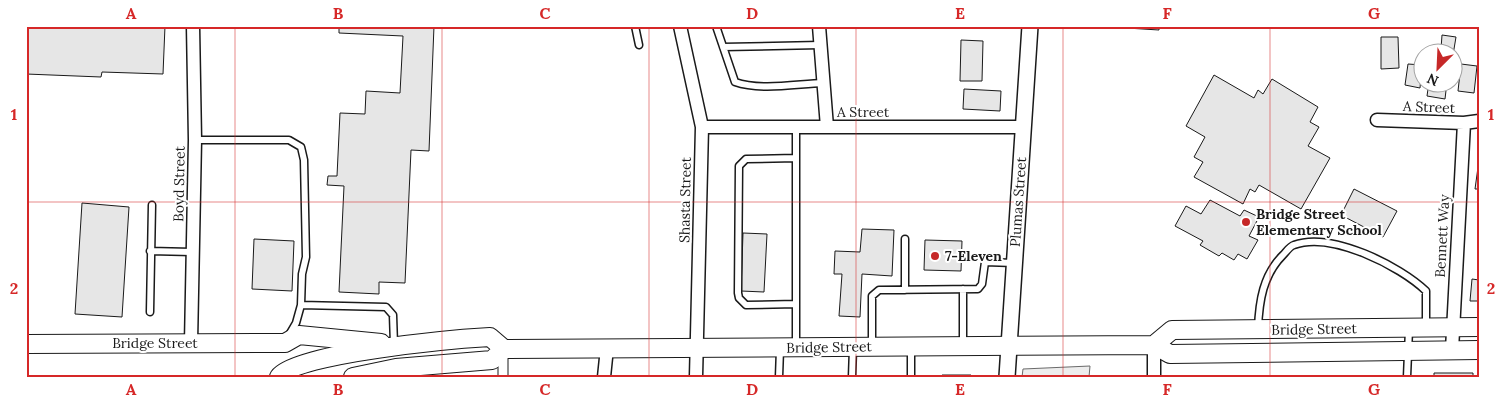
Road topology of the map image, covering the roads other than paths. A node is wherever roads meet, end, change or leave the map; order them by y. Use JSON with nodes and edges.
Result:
{"nodes":[{"id":1,"x":193,"y":26,"type":"edge"},
{"id":2,"x":635,"y":26,"type":"edge"},
{"id":3,"x":680,"y":26,"type":"edge"},
{"id":4,"x":716,"y":26,"type":"edge"},
{"id":5,"x":819,"y":26,"type":"edge"},
{"id":6,"x":1030,"y":26,"type":"edge"},
{"id":7,"x":638,"y":45,"type":"dead end"},
{"id":8,"x":820,"y":45,"type":"junction"},
{"id":9,"x":723,"y":48,"type":"junction"},
{"id":10,"x":823,"y":83,"type":"junction"},
{"id":11,"x":1377,"y":120,"type":"dead end"},
{"id":12,"x":1479,"y":121,"type":"edge"},
{"id":13,"x":1464,"y":124,"type":"junction"},
{"id":14,"x":702,"y":127,"type":"junction"},
{"id":15,"x":796,"y":127,"type":"junction"},
{"id":16,"x":1024,"y":127,"type":"junction"},
{"id":17,"x":827,"y":128,"type":"junction"},
{"id":18,"x":195,"y":140,"type":"junction"},
{"id":19,"x":796,"y":158,"type":"junction"},
{"id":20,"x":152,"y":205,"type":"dead end"},
{"id":21,"x":905,"y":239,"type":"dead end"},
{"id":22,"x":150,"y":251,"type":"junction"},
{"id":23,"x":192,"y":252,"type":"junction"},
{"id":24,"x":1014,"y":263,"type":"junction"},
{"id":25,"x":963,"y":289,"type":"junction"},
{"id":26,"x":905,"y":290,"type":"junction"},
{"id":27,"x":796,"y":304,"type":"junction"},
{"id":28,"x":301,"y":305,"type":"junction"},
{"id":29,"x":150,"y":312,"type":"dead end"},
{"id":30,"x":1452,"y":327,"type":"junction"},
{"id":31,"x":1479,"y":327,"type":"edge"},
{"id":32,"x":1409,"y":328,"type":"junction"},
{"id":33,"x":1426,"y":328,"type":"junction"},
{"id":34,"x":1258,"y":330,"type":"junction"},
{"id":35,"x":191,"y":343,"type":"junction"},
{"id":36,"x":285,"y":343,"type":"junction"},
{"id":37,"x":26,"y":344,"type":"edge"},
{"id":38,"x":394,"y":345,"type":"junction"},
{"id":39,"x":1008,"y":345,"type":"junction"},
{"id":40,"x":1154,"y":345,"type":"junction"},
{"id":41,"x":911,"y":346,"type":"junction"},
{"id":42,"x":963,"y":346,"type":"junction"},
{"id":43,"x":854,"y":347,"type":"junction"},
{"id":44,"x":872,"y":347,"type":"junction"},
{"id":45,"x":607,"y":348,"type":"junction"},
{"id":46,"x":696,"y":348,"type":"junction"},
{"id":47,"x":788,"y":348,"type":"junction"},
{"id":48,"x":504,"y":349,"type":"junction"},
{"id":49,"x":1452,"y":350,"type":"junction"},
{"id":50,"x":1479,"y":350,"type":"edge"},
{"id":51,"x":1410,"y":351,"type":"junction"},
{"id":52,"x":279,"y":377,"type":"edge"},
{"id":53,"x":353,"y":377,"type":"edge"},
{"id":54,"x":503,"y":377,"type":"edge"},
{"id":55,"x":604,"y":377,"type":"edge"},
{"id":56,"x":696,"y":377,"type":"edge"},
{"id":57,"x":780,"y":377,"type":"edge"},
{"id":58,"x":852,"y":377,"type":"edge"},
{"id":59,"x":911,"y":377,"type":"edge"},
{"id":60,"x":1007,"y":377,"type":"edge"},
{"id":61,"x":1154,"y":377,"type":"edge"},
{"id":62,"x":1408,"y":377,"type":"edge"}],
"edges":[{"from":1,"to":18,"type":"street","name":"Boyd Street"},
{"from":2,"to":7,"type":"lane"},
{"from":3,"to":14,"type":"street","name":"Shasta Street"},
{"from":4,"to":9,"type":"lane"},
{"from":5,"to":8,"type":"street"},
{"from":6,"to":16,"type":"street","name":"Plumas Street"},
{"from":8,"to":9,"type":"lane"},
{"from":8,"to":10,"type":"street"},
{"from":9,"to":10,"type":"lane"},
{"from":10,"to":17,"type":"street"},
{"from":11,"to":13,"type":"street","name":"A Street"},
{"from":12,"to":13,"type":"street","name":"A Street"},
{"from":13,"to":30,"type":"street","name":"Bennett Way"},
{"from":14,"to":15,"type":"street","name":"A Street"},
{"from":14,"to":46,"type":"street","name":"Shasta Street"},
{"from":15,"to":17,"type":"street","name":"A Street"},
{"from":15,"to":19,"type":"lane"},
{"from":16,"to":17,"type":"street","name":"A Street"},
{"from":16,"to":24,"type":"street","name":"Plumas Street"},
{"from":18,"to":23,"type":"street","name":"Boyd Street"},
{"from":18,"to":28,"type":"lane"},
{"from":19,"to":27,"type":"lane"},
{"from":19,"to":27,"type":"lane"},
{"from":20,"to":22,"type":"lane"},
{"from":21,"to":26,"type":"lane"},
{"from":22,"to":23,"type":"lane"},
{"from":22,"to":29,"type":"lane"},
{"from":23,"to":35,"type":"street","name":"Boyd Street"},
{"from":24,"to":25,"type":"lane"},
{"from":24,"to":39,"type":"street","name":"Plumas Street"},
{"from":25,"to":26,"type":"lane"},
{"from":25,"to":42,"type":"lane"},
{"from":26,"to":44,"type":"lane"},
{"from":27,"to":47,"type":"lane"},
{"from":28,"to":36,"type":"lane"},
{"from":28,"to":38,"type":"lane"},
{"from":30,"to":31,"type":"main road","name":"Bridge Street"},
{"from":30,"to":33,"type":"main road","name":"Bridge Street"},
{"from":30,"to":49,"type":"street","name":"Bennett Way"},
{"from":32,"to":33,"type":"main road","name":"Bridge Street"},
{"from":32,"to":34,"type":"main road","name":"Bridge Street"},
{"from":32,"to":51,"type":"lane"},
{"from":33,"to":34,"type":"lane"},
{"from":34,"to":40,"type":"main road","name":"Bridge Street"},
{"from":35,"to":36,"type":"main road","name":"Bridge Street"},
{"from":35,"to":37,"type":"main road","name":"Bridge Street"},
{"from":36,"to":38,"type":"main road","name":"Bridge Street"},
{"from":38,"to":48,"type":"main road","name":"Bridge Street"},
{"from":38,"to":52,"type":"main road","name":"Bridge Street"},
{"from":39,"to":40,"type":"main road","name":"Bridge Street"},
{"from":39,"to":42,"type":"main road","name":"Bridge Street"},
{"from":39,"to":60,"type":"street","name":"Plumas Street"},
{"from":40,"to":51,"type":"main road","name":"Bridge Street"},
{"from":40,"to":61,"type":"street"},
{"from":41,"to":42,"type":"main road","name":"Bridge Street"},
{"from":41,"to":44,"type":"main road","name":"Bridge Street"},
{"from":41,"to":59,"type":"lane"},
{"from":43,"to":44,"type":"main road","name":"Bridge Street"},
{"from":43,"to":47,"type":"main road","name":"Bridge Street"},
{"from":43,"to":58,"type":"lane"},
{"from":45,"to":46,"type":"main road","name":"Bridge Street"},
{"from":45,"to":48,"type":"main road","name":"Bridge Street"},
{"from":45,"to":55,"type":"street"},
{"from":46,"to":47,"type":"main road","name":"Bridge Street"},
{"from":46,"to":56,"type":"street","name":"Shasta Street"},
{"from":47,"to":57,"type":"lane"},
{"from":48,"to":53,"type":"main road","name":"Bridge Street"},
{"from":48,"to":54,"type":"street"},
{"from":49,"to":50,"type":"main road","name":"Bridge Street"},
{"from":49,"to":51,"type":"main road","name":"Bridge Street"},
{"from":51,"to":62,"type":"lane"}]}
